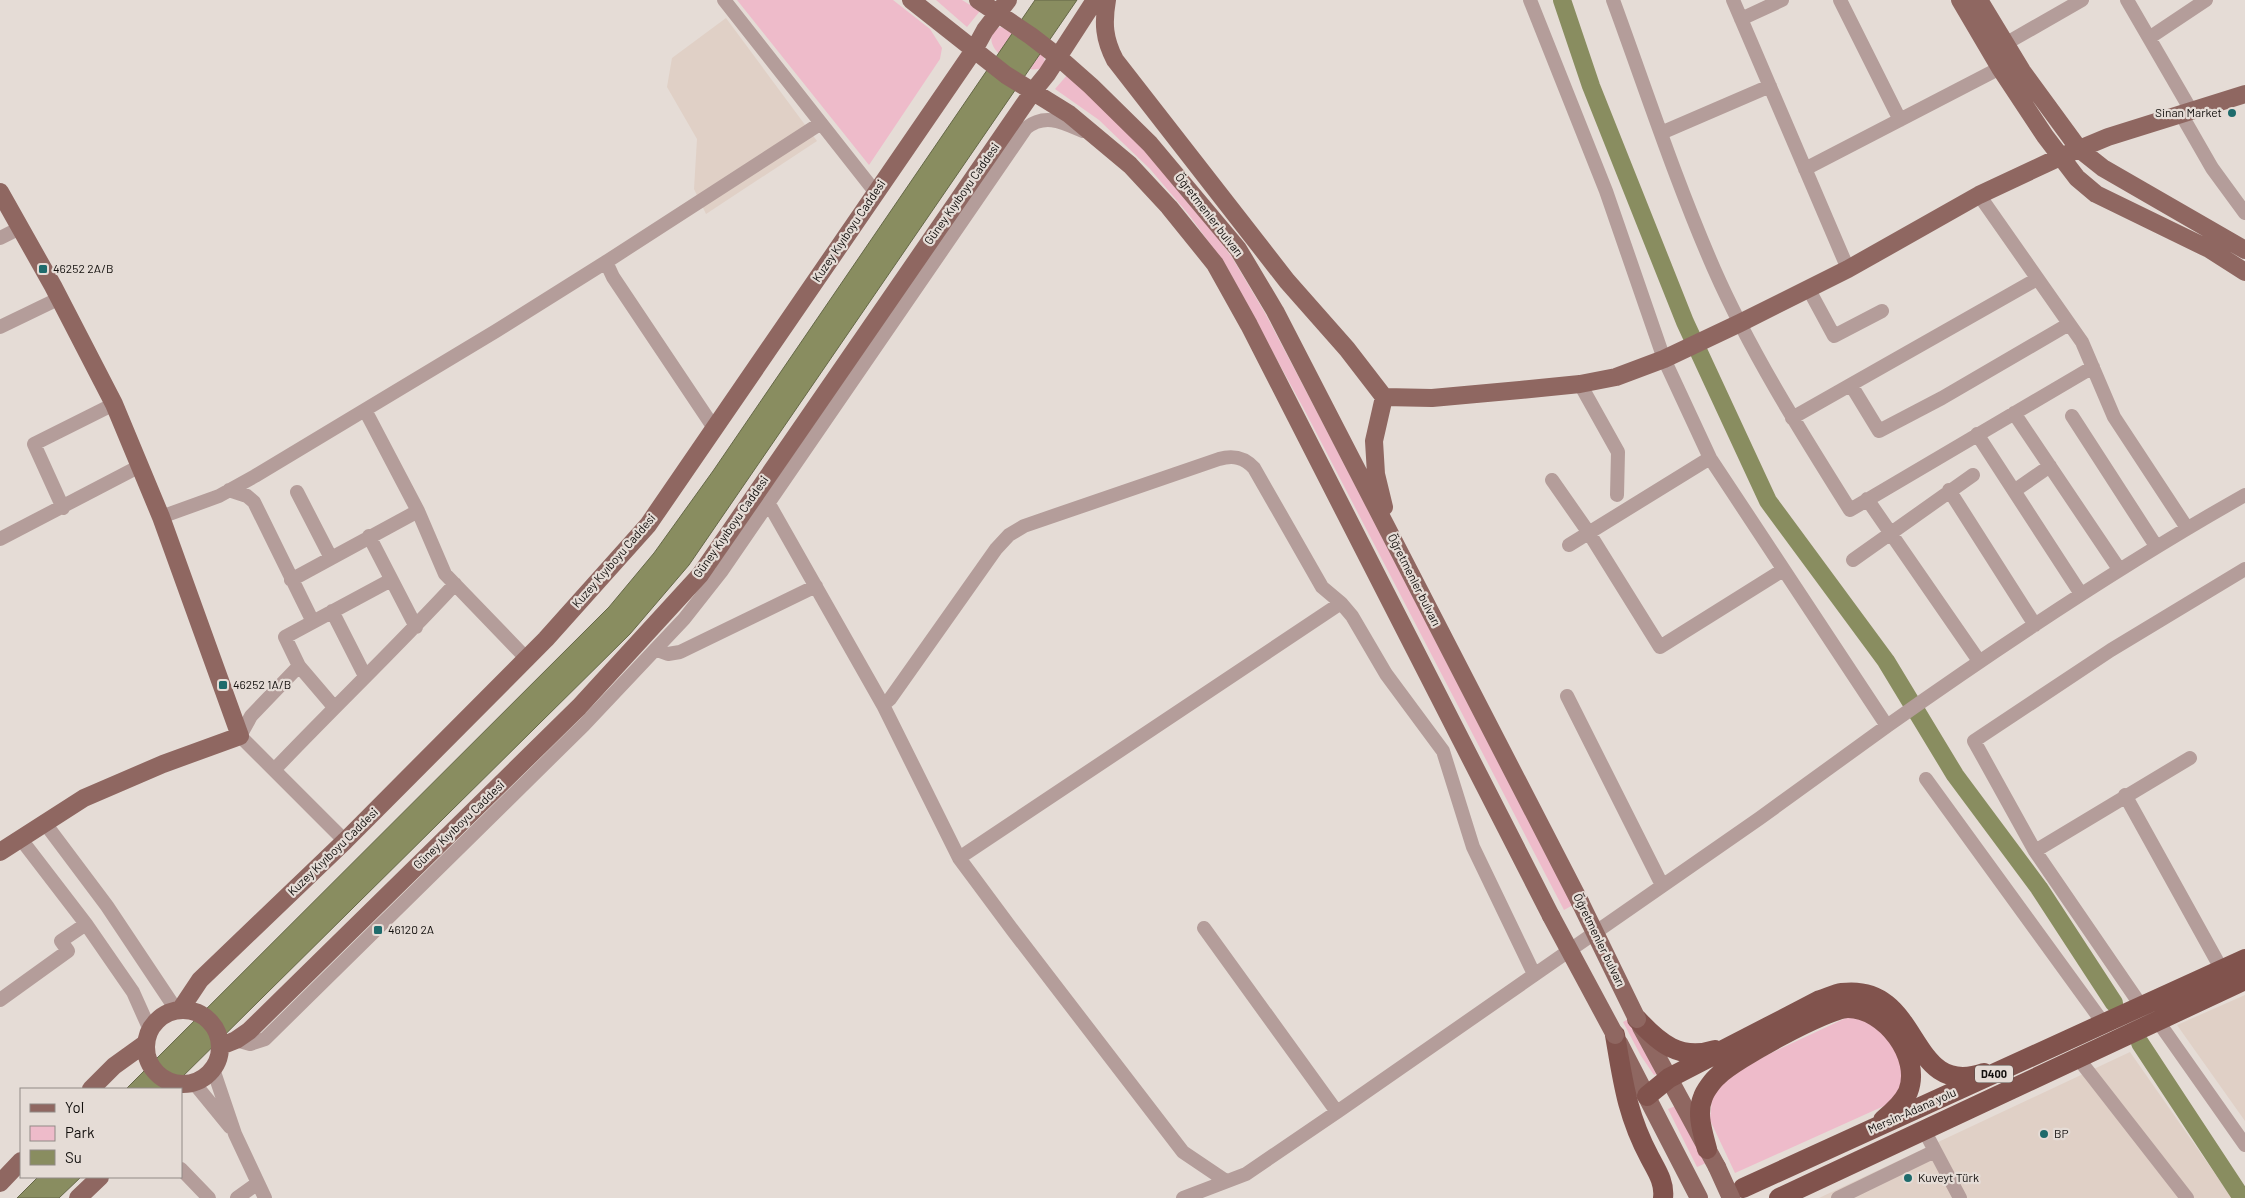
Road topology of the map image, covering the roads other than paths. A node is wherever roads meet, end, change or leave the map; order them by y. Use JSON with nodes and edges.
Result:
{"nodes":[{"id":1,"x":724,"y":0,"type":"edge"},
{"id":2,"x":910,"y":0,"type":"edge"},
{"id":3,"x":978,"y":0,"type":"edge"},
{"id":4,"x":1095,"y":0,"type":"edge"},
{"id":5,"x":1107,"y":0,"type":"edge"},
{"id":6,"x":1530,"y":0,"type":"edge"},
{"id":7,"x":1613,"y":0,"type":"edge"},
{"id":8,"x":1733,"y":0,"type":"edge"},
{"id":9,"x":1782,"y":0,"type":"edge"},
{"id":10,"x":1840,"y":0,"type":"edge"},
{"id":11,"x":1960,"y":0,"type":"edge"},
{"id":12,"x":1979,"y":0,"type":"edge"},
{"id":13,"x":2127,"y":0,"type":"edge"},
{"id":14,"x":2206,"y":0,"type":"edge"},
{"id":15,"x":2073,"y":2,"type":"edge"},
{"id":16,"x":1006,"y":13,"type":"edge"},
{"id":17,"x":1741,"y":19,"type":"junction"},
{"id":18,"x":2149,"y":38,"type":"junction"},
{"id":19,"x":2005,"y":44,"type":"junction"},
{"id":20,"x":974,"y":50,"type":"junction"},
{"id":21,"x":1054,"y":54,"type":"junction"},
{"id":22,"x":2000,"y":68,"type":"junction"},
{"id":23,"x":1770,"y":86,"type":"junction"},
{"id":24,"x":1029,"y":88,"type":"junction"},
{"id":25,"x":2245,"y":94,"type":"edge"},
{"id":26,"x":2186,"y":113,"type":"junction"},
{"id":27,"x":1900,"y":120,"type":"junction"},
{"id":28,"x":821,"y":124,"type":"junction"},
{"id":29,"x":1661,"y":133,"type":"junction"},
{"id":30,"x":1098,"y":139,"type":"junction"},
{"id":31,"x":2079,"y":148,"type":"junction"},
{"id":32,"x":2060,"y":157,"type":"junction"},
{"id":33,"x":1805,"y":169,"type":"junction"},
{"id":34,"x":0,"y":192,"type":"edge"},
{"id":35,"x":876,"y":192,"type":"junction"},
{"id":36,"x":1979,"y":195,"type":"junction"},
{"id":37,"x":2245,"y":213,"type":"edge"},
{"id":38,"x":20,"y":228,"type":"junction"},
{"id":39,"x":0,"y":238,"type":"edge"},
{"id":40,"x":2245,"y":250,"type":"edge"},
{"id":41,"x":606,"y":262,"type":"junction"},
{"id":42,"x":1248,"y":266,"type":"junction"},
{"id":43,"x":1848,"y":269,"type":"junction"},
{"id":44,"x":2245,"y":272,"type":"edge"},
{"id":45,"x":2038,"y":279,"type":"junction"},
{"id":46,"x":1287,"y":281,"type":"junction"},
{"id":47,"x":1808,"y":288,"type":"junction"},
{"id":48,"x":58,"y":299,"type":"junction"},
{"id":49,"x":1882,"y":311,"type":"dead end"},
{"id":50,"x":2069,"y":324,"type":"junction"},
{"id":51,"x":1735,"y":326,"type":"junction"},
{"id":52,"x":0,"y":327,"type":"edge"},
{"id":53,"x":1670,"y":356,"type":"junction"},
{"id":54,"x":2093,"y":367,"type":"junction"},
{"id":55,"x":1580,"y":384,"type":"junction"},
{"id":56,"x":1851,"y":385,"type":"junction"},
{"id":57,"x":1384,"y":397,"type":"junction"},
{"id":58,"x":114,"y":404,"type":"junction"},
{"id":59,"x":365,"y":410,"type":"junction"},
{"id":60,"x":2014,"y":413,"type":"junction"},
{"id":61,"x":2072,"y":416,"type":"dead end"},
{"id":62,"x":1792,"y":418,"type":"junction"},
{"id":63,"x":714,"y":428,"type":"junction"},
{"id":64,"x":1977,"y":434,"type":"junction"},
{"id":65,"x":1710,"y":458,"type":"junction"},
{"id":66,"x":140,"y":466,"type":"junction"},
{"id":67,"x":2050,"y":466,"type":"junction"},
{"id":68,"x":1973,"y":475,"type":"dead end"},
{"id":69,"x":1552,"y":480,"type":"dead end"},
{"id":70,"x":760,"y":487,"type":"junction"},
{"id":71,"x":230,"y":490,"type":"junction"},
{"id":72,"x":1949,"y":490,"type":"junction"},
{"id":73,"x":2014,"y":491,"type":"junction"},
{"id":74,"x":297,"y":492,"type":"dead end"},
{"id":75,"x":1617,"y":495,"type":"dead end"},
{"id":76,"x":2245,"y":495,"type":"edge"},
{"id":77,"x":1867,"y":499,"type":"junction"},
{"id":78,"x":768,"y":502,"type":"junction"},
{"id":79,"x":63,"y":508,"type":"junction"},
{"id":80,"x":418,"y":511,"type":"junction"},
{"id":81,"x":161,"y":518,"type":"junction"},
{"id":82,"x":2187,"y":528,"type":"junction"},
{"id":83,"x":1589,"y":532,"type":"junction"},
{"id":84,"x":1891,"y":532,"type":"junction"},
{"id":85,"x":1390,"y":535,"type":"junction"},
{"id":86,"x":369,"y":536,"type":"junction"},
{"id":87,"x":0,"y":538,"type":"edge"},
{"id":88,"x":1569,"y":545,"type":"dead end"},
{"id":89,"x":2156,"y":546,"type":"junction"},
{"id":90,"x":331,"y":558,"type":"junction"},
{"id":91,"x":1853,"y":560,"type":"dead end"},
{"id":92,"x":2119,"y":569,"type":"junction"},
{"id":93,"x":2245,"y":569,"type":"edge"},
{"id":94,"x":1782,"y":570,"type":"junction"},
{"id":95,"x":291,"y":580,"type":"junction"},
{"id":96,"x":391,"y":580,"type":"junction"},
{"id":97,"x":455,"y":584,"type":"junction"},
{"id":98,"x":816,"y":586,"type":"junction"},
{"id":99,"x":2081,"y":594,"type":"junction"},
{"id":100,"x":1341,"y":602,"type":"junction"},
{"id":101,"x":332,"y":611,"type":"junction"},
{"id":102,"x":313,"y":622,"type":"junction"},
{"id":103,"x":2034,"y":625,"type":"junction"},
{"id":104,"x":416,"y":627,"type":"junction"},
{"id":105,"x":657,"y":650,"type":"junction"},
{"id":106,"x":526,"y":658,"type":"junction"},
{"id":107,"x":1979,"y":661,"type":"junction"},
{"id":108,"x":299,"y":666,"type":"junction"},
{"id":109,"x":365,"y":676,"type":"junction"},
{"id":110,"x":1567,"y":696,"type":"dead end"},
{"id":111,"x":883,"y":705,"type":"junction"},
{"id":112,"x":334,"y":707,"type":"junction"},
{"id":113,"x":1887,"y":726,"type":"junction"},
{"id":114,"x":240,"y":736,"type":"junction"},
{"id":115,"x":1462,"y":741,"type":"junction"},
{"id":116,"x":1443,"y":751,"type":"junction"},
{"id":117,"x":2190,"y":758,"type":"dead end"},
{"id":118,"x":274,"y":770,"type":"junction"},
{"id":119,"x":1926,"y":779,"type":"dead end"},
{"id":120,"x":2126,"y":796,"type":"junction"},
{"id":121,"x":44,"y":822,"type":"junction"},
{"id":122,"x":20,"y":838,"type":"junction"},
{"id":123,"x":345,"y":841,"type":"junction"},
{"id":124,"x":2035,"y":850,"type":"junction"},
{"id":125,"x":0,"y":852,"type":"edge"},
{"id":126,"x":959,"y":858,"type":"junction"},
{"id":127,"x":1662,"y":885,"type":"junction"},
{"id":128,"x":86,"y":924,"type":"junction"},
{"id":129,"x":1204,"y":928,"type":"dead end"},
{"id":130,"x":2245,"y":959,"type":"edge"},
{"id":131,"x":2222,"y":970,"type":"junction"},
{"id":132,"x":1534,"y":974,"type":"junction"},
{"id":133,"x":2245,"y":980,"type":"edge"},
{"id":134,"x":0,"y":1000,"type":"edge"},
{"id":135,"x":2142,"y":1007,"type":"junction"},
{"id":136,"x":179,"y":1010,"type":"junction"},
{"id":137,"x":1637,"y":1019,"type":"junction"},
{"id":138,"x":2157,"y":1020,"type":"junction"},
{"id":139,"x":2098,"y":1027,"type":"junction"},
{"id":140,"x":1615,"y":1035,"type":"junction"},
{"id":141,"x":148,"y":1036,"type":"junction"},
{"id":142,"x":1740,"y":1041,"type":"junction"},
{"id":143,"x":228,"y":1043,"type":"junction"},
{"id":144,"x":2077,"y":1057,"type":"junction"},
{"id":145,"x":213,"y":1069,"type":"junction"},
{"id":146,"x":1669,"y":1078,"type":"junction"},
{"id":147,"x":185,"y":1086,"type":"edge"},
{"id":148,"x":92,"y":1088,"type":"edge"},
{"id":149,"x":1647,"y":1096,"type":"junction"},
{"id":150,"x":1337,"y":1112,"type":"junction"},
{"id":151,"x":1924,"y":1130,"type":"junction"},
{"id":152,"x":235,"y":1134,"type":"junction"},
{"id":153,"x":2245,"y":1145,"type":"edge"},
{"id":154,"x":1707,"y":1150,"type":"junction"},
{"id":155,"x":1935,"y":1151,"type":"junction"},
{"id":156,"x":20,"y":1162,"type":"edge"},
{"id":157,"x":182,"y":1170,"type":"edge"},
{"id":158,"x":99,"y":1178,"type":"edge"},
{"id":159,"x":1226,"y":1181,"type":"junction"},
{"id":160,"x":0,"y":1183,"type":"edge"},
{"id":161,"x":258,"y":1183,"type":"junction"},
{"id":162,"x":1737,"y":1193,"type":"edge"},
{"id":163,"x":78,"y":1198,"type":"edge"},
{"id":164,"x":209,"y":1198,"type":"edge"},
{"id":165,"x":237,"y":1198,"type":"edge"},
{"id":166,"x":265,"y":1198,"type":"edge"},
{"id":167,"x":1183,"y":1198,"type":"edge"},
{"id":168,"x":1663,"y":1198,"type":"edge"},
{"id":169,"x":1699,"y":1198,"type":"edge"},
{"id":170,"x":1779,"y":1198,"type":"edge"},
{"id":171,"x":1838,"y":1198,"type":"edge"},
{"id":172,"x":1960,"y":1198,"type":"edge"},
{"id":173,"x":2187,"y":1198,"type":"edge"}],
"edges":[{"from":1,"to":28,"type":"street"},
{"from":2,"to":20,"type":"main road"},
{"from":3,"to":16,"type":"main road"},
{"from":4,"to":21,"type":"main road","name":"Güney Kıyıboyu Caddesi"},
{"from":5,"to":46,"type":"main road"},
{"from":6,"to":53,"type":"street"},
{"from":7,"to":29,"type":"street"},
{"from":8,"to":17,"type":"street"},
{"from":9,"to":17,"type":"street"},
{"from":10,"to":27,"type":"street"},
{"from":11,"to":22,"type":"main road"},
{"from":12,"to":19,"type":"main road"},
{"from":13,"to":18,"type":"street"},
{"from":14,"to":18,"type":"street"},
{"from":15,"to":19,"type":"street"},
{"from":16,"to":20,"type":"main road","name":"Kuzey Kıyıboyu Caddesi"},
{"from":16,"to":21,"type":"main road","name":"Öğretmenler bulvarı"},
{"from":17,"to":23,"type":"street"},
{"from":18,"to":26,"type":"street"},
{"from":19,"to":31,"type":"main road"},
{"from":20,"to":24,"type":"main road"},
{"from":20,"to":35,"type":"main road","name":"Kuzey Kıyıboyu Caddesi"},
{"from":21,"to":24,"type":"main road","name":"Güney Kıyıboyu Caddesi"},
{"from":21,"to":42,"type":"main road","name":"Öğretmenler bulvarı"},
{"from":22,"to":27,"type":"street"},
{"from":22,"to":32,"type":"main road"},
{"from":23,"to":29,"type":"street"},
{"from":23,"to":33,"type":"street"},
{"from":24,"to":30,"type":"main road"},
{"from":24,"to":70,"type":"main road","name":"Güney Kıyıboyu Caddesi"},
{"from":25,"to":26,"type":"main road"},
{"from":26,"to":31,"type":"main road"},
{"from":26,"to":37,"type":"street"},
{"from":27,"to":33,"type":"street"},
{"from":28,"to":35,"type":"street"},
{"from":28,"to":41,"type":"street"},
{"from":29,"to":51,"type":"street"},
{"from":30,"to":78,"type":"street"},
{"from":30,"to":115,"type":"main road"},
{"from":31,"to":32,"type":"main road"},
{"from":31,"to":40,"type":"main road"},
{"from":32,"to":36,"type":"main road"},
{"from":32,"to":44,"type":"main road"},
{"from":33,"to":43,"type":"street"},
{"from":34,"to":38,"type":"main road"},
{"from":35,"to":63,"type":"main road","name":"Kuzey Kıyıboyu Caddesi"},
{"from":36,"to":43,"type":"main road"},
{"from":36,"to":45,"type":"street"},
{"from":38,"to":39,"type":"street"},
{"from":38,"to":48,"type":"main road"},
{"from":41,"to":59,"type":"street"},
{"from":41,"to":63,"type":"street"},
{"from":42,"to":46,"type":"main road"},
{"from":42,"to":85,"type":"main road","name":"Öğretmenler bulvarı"},
{"from":43,"to":47,"type":"main road"},
{"from":45,"to":50,"type":"street"},
{"from":45,"to":56,"type":"street"},
{"from":46,"to":57,"type":"main road"},
{"from":47,"to":49,"type":"street"},
{"from":47,"to":51,"type":"main road"},
{"from":48,"to":52,"type":"street"},
{"from":48,"to":58,"type":"main road"},
{"from":50,"to":54,"type":"street"},
{"from":50,"to":56,"type":"street"},
{"from":51,"to":53,"type":"main road"},
{"from":51,"to":62,"type":"street"},
{"from":53,"to":55,"type":"main road"},
{"from":53,"to":65,"type":"street"},
{"from":54,"to":60,"type":"street"},
{"from":54,"to":82,"type":"street"},
{"from":55,"to":57,"type":"main road"},
{"from":55,"to":75,"type":"street"},
{"from":56,"to":62,"type":"street"},
{"from":57,"to":85,"type":"main road"},
{"from":58,"to":66,"type":"main road"},
{"from":58,"to":79,"type":"street"},
{"from":59,"to":71,"type":"street"},
{"from":59,"to":80,"type":"street"},
{"from":60,"to":64,"type":"street"},
{"from":60,"to":67,"type":"street"},
{"from":61,"to":89,"type":"street"},
{"from":62,"to":77,"type":"street"},
{"from":63,"to":106,"type":"main road","name":"Kuzey Kıyıboyu Caddesi"},
{"from":64,"to":73,"type":"street"},
{"from":64,"to":77,"type":"street"},
{"from":65,"to":83,"type":"street"},
{"from":65,"to":94,"type":"street"},
{"from":66,"to":79,"type":"street"},
{"from":66,"to":81,"type":"main road"},
{"from":67,"to":73,"type":"street"},
{"from":67,"to":92,"type":"street"},
{"from":68,"to":72,"type":"street"},
{"from":69,"to":83,"type":"street"},
{"from":70,"to":78,"type":"street"},
{"from":70,"to":143,"type":"main road","name":"Güney Kıyıboyu Caddesi"},
{"from":71,"to":81,"type":"street"},
{"from":71,"to":95,"type":"street"},
{"from":72,"to":84,"type":"street"},
{"from":72,"to":103,"type":"street"},
{"from":73,"to":99,"type":"street"},
{"from":74,"to":90,"type":"street"},
{"from":76,"to":82,"type":"street"},
{"from":77,"to":84,"type":"street"},
{"from":78,"to":98,"type":"street"},
{"from":78,"to":105,"type":"street"},
{"from":79,"to":87,"type":"street"},
{"from":80,"to":86,"type":"street"},
{"from":80,"to":97,"type":"street"},
{"from":81,"to":114,"type":"main road"},
{"from":82,"to":89,"type":"street"},
{"from":83,"to":88,"type":"street"},
{"from":83,"to":94,"type":"street"},
{"from":84,"to":91,"type":"street"},
{"from":84,"to":107,"type":"street"},
{"from":85,"to":137,"type":"main road","name":"Öğretmenler bulvarı","bridge":true},
{"from":86,"to":90,"type":"street"},
{"from":86,"to":96,"type":"street"},
{"from":89,"to":92,"type":"street"},
{"from":90,"to":95,"type":"street"},
{"from":92,"to":99,"type":"street"},
{"from":93,"to":124,"type":"street"},
{"from":94,"to":113,"type":"street"},
{"from":95,"to":102,"type":"street"},
{"from":96,"to":101,"type":"street"},
{"from":96,"to":104,"type":"street"},
{"from":97,"to":104,"type":"street"},
{"from":97,"to":106,"type":"street"},
{"from":98,"to":105,"type":"street"},
{"from":98,"to":111,"type":"street"},
{"from":99,"to":103,"type":"street"},
{"from":100,"to":111,"type":"street"},
{"from":100,"to":116,"type":"street"},
{"from":100,"to":126,"type":"street"},
{"from":101,"to":102,"type":"street"},
{"from":101,"to":109,"type":"street"},
{"from":102,"to":108,"type":"street"},
{"from":103,"to":107,"type":"street"},
{"from":104,"to":109,"type":"street"},
{"from":105,"to":143,"type":"street"},
{"from":106,"to":123,"type":"main road","name":"Kuzey Kıyıboyu Caddesi"},
{"from":107,"to":113,"type":"street"},
{"from":108,"to":112,"type":"street"},
{"from":108,"to":114,"type":"street"},
{"from":109,"to":112,"type":"street"},
{"from":110,"to":127,"type":"street"},
{"from":111,"to":126,"type":"street"},
{"from":112,"to":118,"type":"street"},
{"from":113,"to":127,"type":"street"},
{"from":114,"to":118,"type":"street"},
{"from":114,"to":121,"type":"main road"},
{"from":115,"to":116,"type":"street"},
{"from":115,"to":140,"type":"main road","bridge":true},
{"from":116,"to":132,"type":"street"},
{"from":117,"to":120,"type":"street"},
{"from":118,"to":123,"type":"street"},
{"from":119,"to":139,"type":"street"},
{"from":120,"to":124,"type":"street"},
{"from":120,"to":131,"type":"street"},
{"from":121,"to":122,"type":"main road"},
{"from":121,"to":136,"type":"street"},
{"from":122,"to":125,"type":"main road"},
{"from":122,"to":128,"type":"street"},
{"from":123,"to":136,"type":"main road","name":"Kuzey Kıyıboyu Caddesi"},
{"from":124,"to":135,"type":"street"},
{"from":126,"to":159,"type":"street"},
{"from":127,"to":132,"type":"street"},
{"from":128,"to":134,"type":"street"},
{"from":128,"to":141,"type":"street"},
{"from":129,"to":150,"type":"street"},
{"from":130,"to":131,"type":"highway","name":"Mersin-Adana yolu","number":"D400"},
{"from":131,"to":135,"type":"highway","name":"Mersin-Adana yolu","number":"D400"},
{"from":132,"to":150,"type":"street"},
{"from":133,"to":138,"type":"highway","name":"Mersin-Adana yolu","number":"D400"},
{"from":135,"to":139,"type":"highway","name":"Mersin-Adana yolu","number":"D400"},
{"from":136,"to":141,"type":"main road"},
{"from":136,"to":143,"type":"main road"},
{"from":137,"to":142,"type":"highway"},
{"from":137,"to":146,"type":"main road","name":"Öğretmenler bulvarı"},
{"from":138,"to":144,"type":"highway","name":"Mersin-Adana yolu","number":"D400"},
{"from":138,"to":153,"type":"street"},
{"from":139,"to":142,"type":"highway"},
{"from":139,"to":162,"type":"highway","name":"Mersin-Adana yolu","number":"D400"},
{"from":140,"to":149,"type":"main road"},
{"from":140,"to":168,"type":"highway"},
{"from":141,"to":147,"type":"main road"},
{"from":141,"to":148,"type":"main road"},
{"from":142,"to":146,"type":"highway"},
{"from":143,"to":145,"type":"main road"},
{"from":144,"to":151,"type":"highway","name":"Mersin-Adana yolu","number":"D400"},
{"from":144,"to":173,"type":"street"},
{"from":145,"to":147,"type":"main road"},
{"from":145,"to":152,"type":"street"},
{"from":146,"to":149,"type":"highway"},
{"from":146,"to":154,"type":"main road","name":"Öğretmenler bulvarı"},
{"from":147,"to":152,"type":"street"},
{"from":149,"to":169,"type":"main road"},
{"from":150,"to":159,"type":"street"},
{"from":151,"to":155,"type":"street"},
{"from":151,"to":170,"type":"highway","name":"Mersin-Adana yolu","number":"D400"},
{"from":152,"to":161,"type":"street"},
{"from":154,"to":162,"type":"main road","name":"Öğretmenler bulvarı","bridge":true},
{"from":154,"to":162,"type":"highway"},
{"from":155,"to":171,"type":"street"},
{"from":155,"to":172,"type":"street"},
{"from":156,"to":160,"type":"main road"},
{"from":157,"to":164,"type":"street"},
{"from":158,"to":163,"type":"main road"},
{"from":159,"to":167,"type":"street"},
{"from":161,"to":165,"type":"street"},
{"from":161,"to":166,"type":"street"}]}
